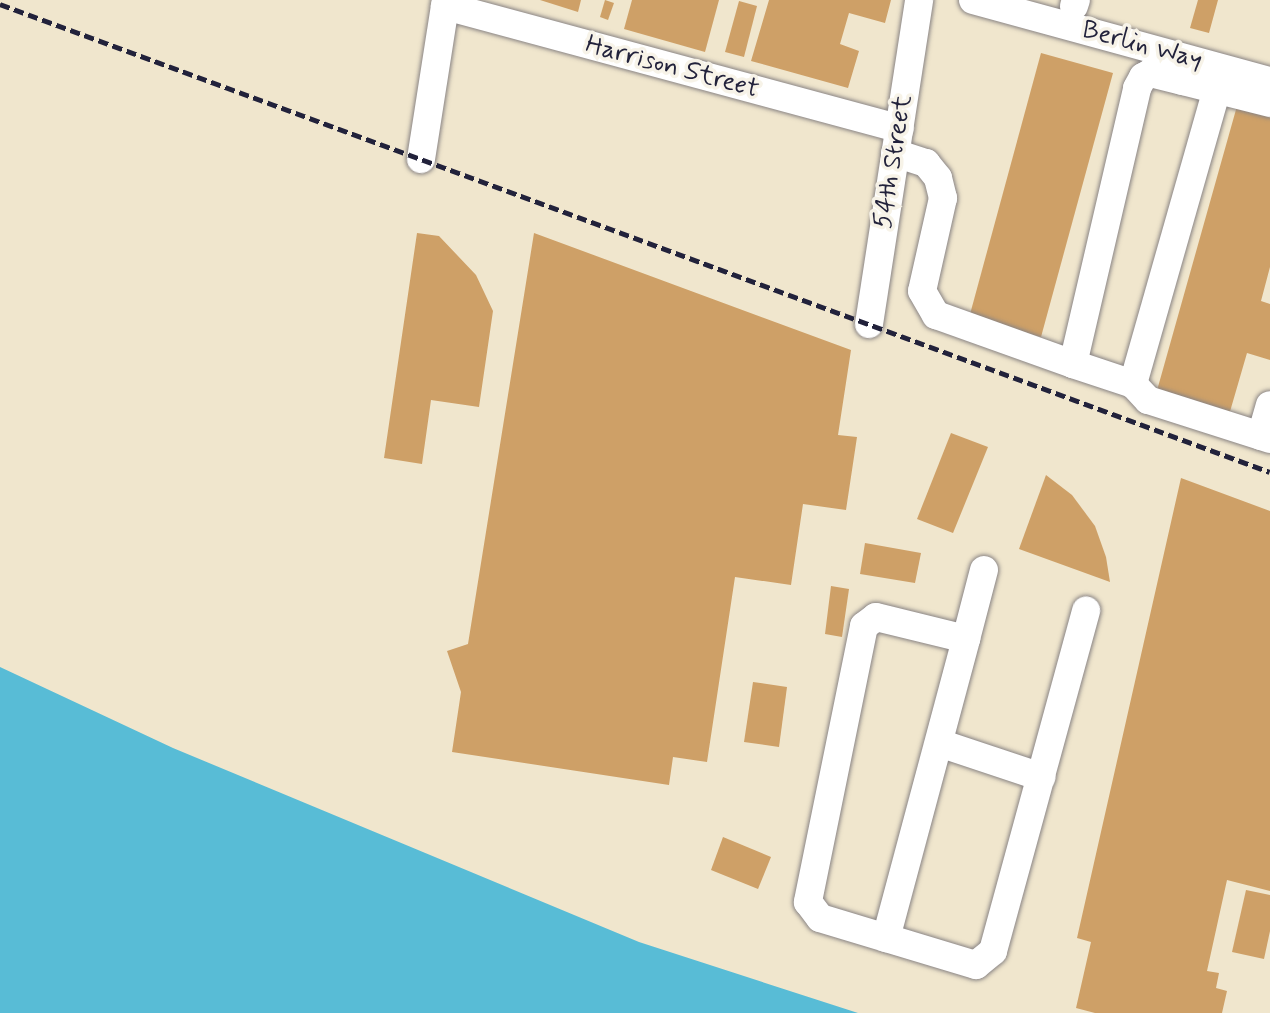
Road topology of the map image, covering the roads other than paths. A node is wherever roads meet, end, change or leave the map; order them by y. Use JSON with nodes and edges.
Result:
{"nodes":[{"id":1,"x":919,"y":0,"type":"edge"},
{"id":2,"x":973,"y":0,"type":"edge"},
{"id":3,"x":445,"y":3,"type":"edge"},
{"id":4,"x":1270,"y":81,"type":"edge"},
{"id":5,"x":1217,"y":89,"type":"junction"},
{"id":6,"x":1270,"y":103,"type":"edge"},
{"id":7,"x":897,"y":141,"type":"junction"},
{"id":8,"x":421,"y":159,"type":"dead end"},
{"id":9,"x":869,"y":324,"type":"dead end"},
{"id":10,"x":1073,"y":364,"type":"junction"},
{"id":11,"x":1133,"y":384,"type":"junction"},
{"id":12,"x":1270,"y":405,"type":"edge"},
{"id":13,"x":1266,"y":437,"type":"edge"},
{"id":14,"x":984,"y":570,"type":"dead end"},
{"id":15,"x":1086,"y":610,"type":"dead end"},
{"id":16,"x":966,"y":639,"type":"junction"},
{"id":17,"x":939,"y":743,"type":"junction"},
{"id":18,"x":1041,"y":777,"type":"junction"},
{"id":19,"x":886,"y":938,"type":"junction"}],
"edges":[{"from":1,"to":7,"type":"street","name":"54th Street"},
{"from":2,"to":4,"type":"street","name":"Berlin Way"},
{"from":3,"to":7,"type":"street","name":"Harrison Street"},
{"from":3,"to":8,"type":"street"},
{"from":5,"to":6,"type":"street"},
{"from":5,"to":10,"type":"street"},
{"from":5,"to":11,"type":"street"},
{"from":7,"to":9,"type":"street","name":"54th Street"},
{"from":7,"to":10,"type":"street","name":"Harrison Street"},
{"from":10,"to":11,"type":"street","name":"Harrison Street"},
{"from":11,"to":13,"type":"street","name":"Harrison Street"},
{"from":12,"to":13,"type":"street"},
{"from":14,"to":16,"type":"street"},
{"from":15,"to":18,"type":"street"},
{"from":16,"to":17,"type":"street"},
{"from":16,"to":19,"type":"street"},
{"from":17,"to":18,"type":"street"},
{"from":17,"to":19,"type":"street"},
{"from":18,"to":19,"type":"street"}]}
